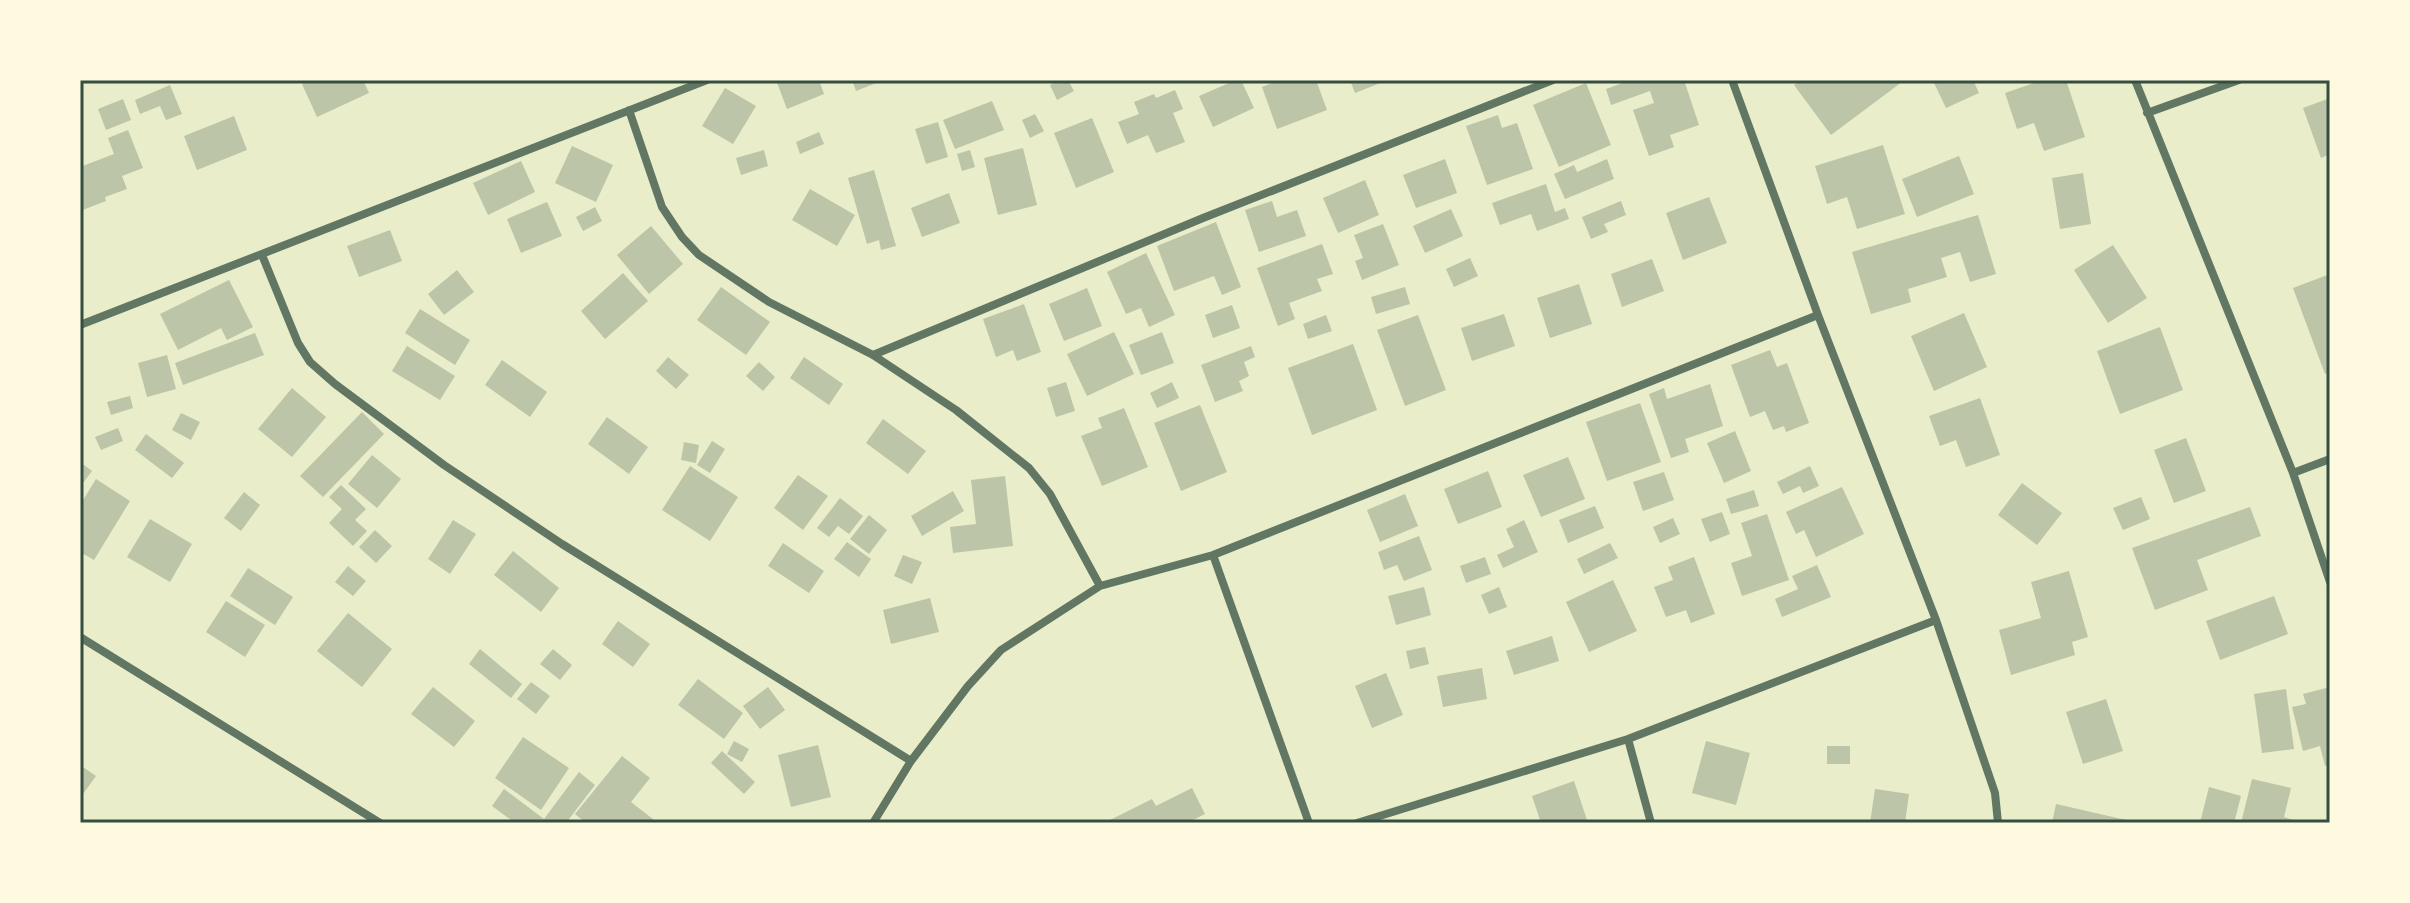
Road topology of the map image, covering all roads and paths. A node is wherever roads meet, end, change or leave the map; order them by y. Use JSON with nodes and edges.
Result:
{"nodes":[{"id":1,"x":707,"y":80,"type":"edge"},
{"id":2,"x":1553,"y":80,"type":"edge"},
{"id":3,"x":1732,"y":80,"type":"edge"},
{"id":4,"x":2135,"y":80,"type":"edge"},
{"id":5,"x":2239,"y":80,"type":"edge"},
{"id":6,"x":629,"y":110,"type":"junction"},
{"id":7,"x":2147,"y":113,"type":"junction"},
{"id":8,"x":262,"y":255,"type":"junction"},
{"id":9,"x":1818,"y":315,"type":"junction"},
{"id":10,"x":80,"y":325,"type":"edge"},
{"id":11,"x":873,"y":355,"type":"junction"},
{"id":12,"x":2330,"y":459,"type":"edge"},
{"id":13,"x":2293,"y":473,"type":"junction"},
{"id":14,"x":1213,"y":555,"type":"junction"},
{"id":15,"x":2330,"y":582,"type":"edge"},
{"id":16,"x":1100,"y":586,"type":"junction"},
{"id":17,"x":1936,"y":620,"type":"junction"},
{"id":18,"x":80,"y":637,"type":"edge"},
{"id":19,"x":1628,"y":739,"type":"junction"},
{"id":20,"x":911,"y":761,"type":"junction"},
{"id":21,"x":380,"y":823,"type":"edge"},
{"id":22,"x":873,"y":823,"type":"edge"},
{"id":23,"x":1309,"y":823,"type":"edge"},
{"id":24,"x":1357,"y":823,"type":"edge"},
{"id":25,"x":1651,"y":823,"type":"edge"},
{"id":26,"x":1998,"y":823,"type":"edge"}],
"edges":[{"from":1,"to":6,"type":"street"},
{"from":2,"to":11,"type":"street"},
{"from":3,"to":9,"type":"street"},
{"from":4,"to":7,"type":"street"},
{"from":5,"to":7,"type":"street"},
{"from":6,"to":8,"type":"street"},
{"from":6,"to":11,"type":"street"},
{"from":7,"to":13,"type":"street"},
{"from":8,"to":10,"type":"street"},
{"from":8,"to":20,"type":"street"},
{"from":9,"to":14,"type":"street"},
{"from":9,"to":17,"type":"street"},
{"from":11,"to":16,"type":"street"},
{"from":12,"to":13,"type":"street"},
{"from":13,"to":15,"type":"street"},
{"from":14,"to":16,"type":"street"},
{"from":14,"to":23,"type":"street"},
{"from":16,"to":20,"type":"street"},
{"from":17,"to":19,"type":"street"},
{"from":17,"to":26,"type":"street"},
{"from":18,"to":21,"type":"street"},
{"from":19,"to":24,"type":"street"},
{"from":19,"to":25,"type":"street"},
{"from":20,"to":22,"type":"street"}]}
